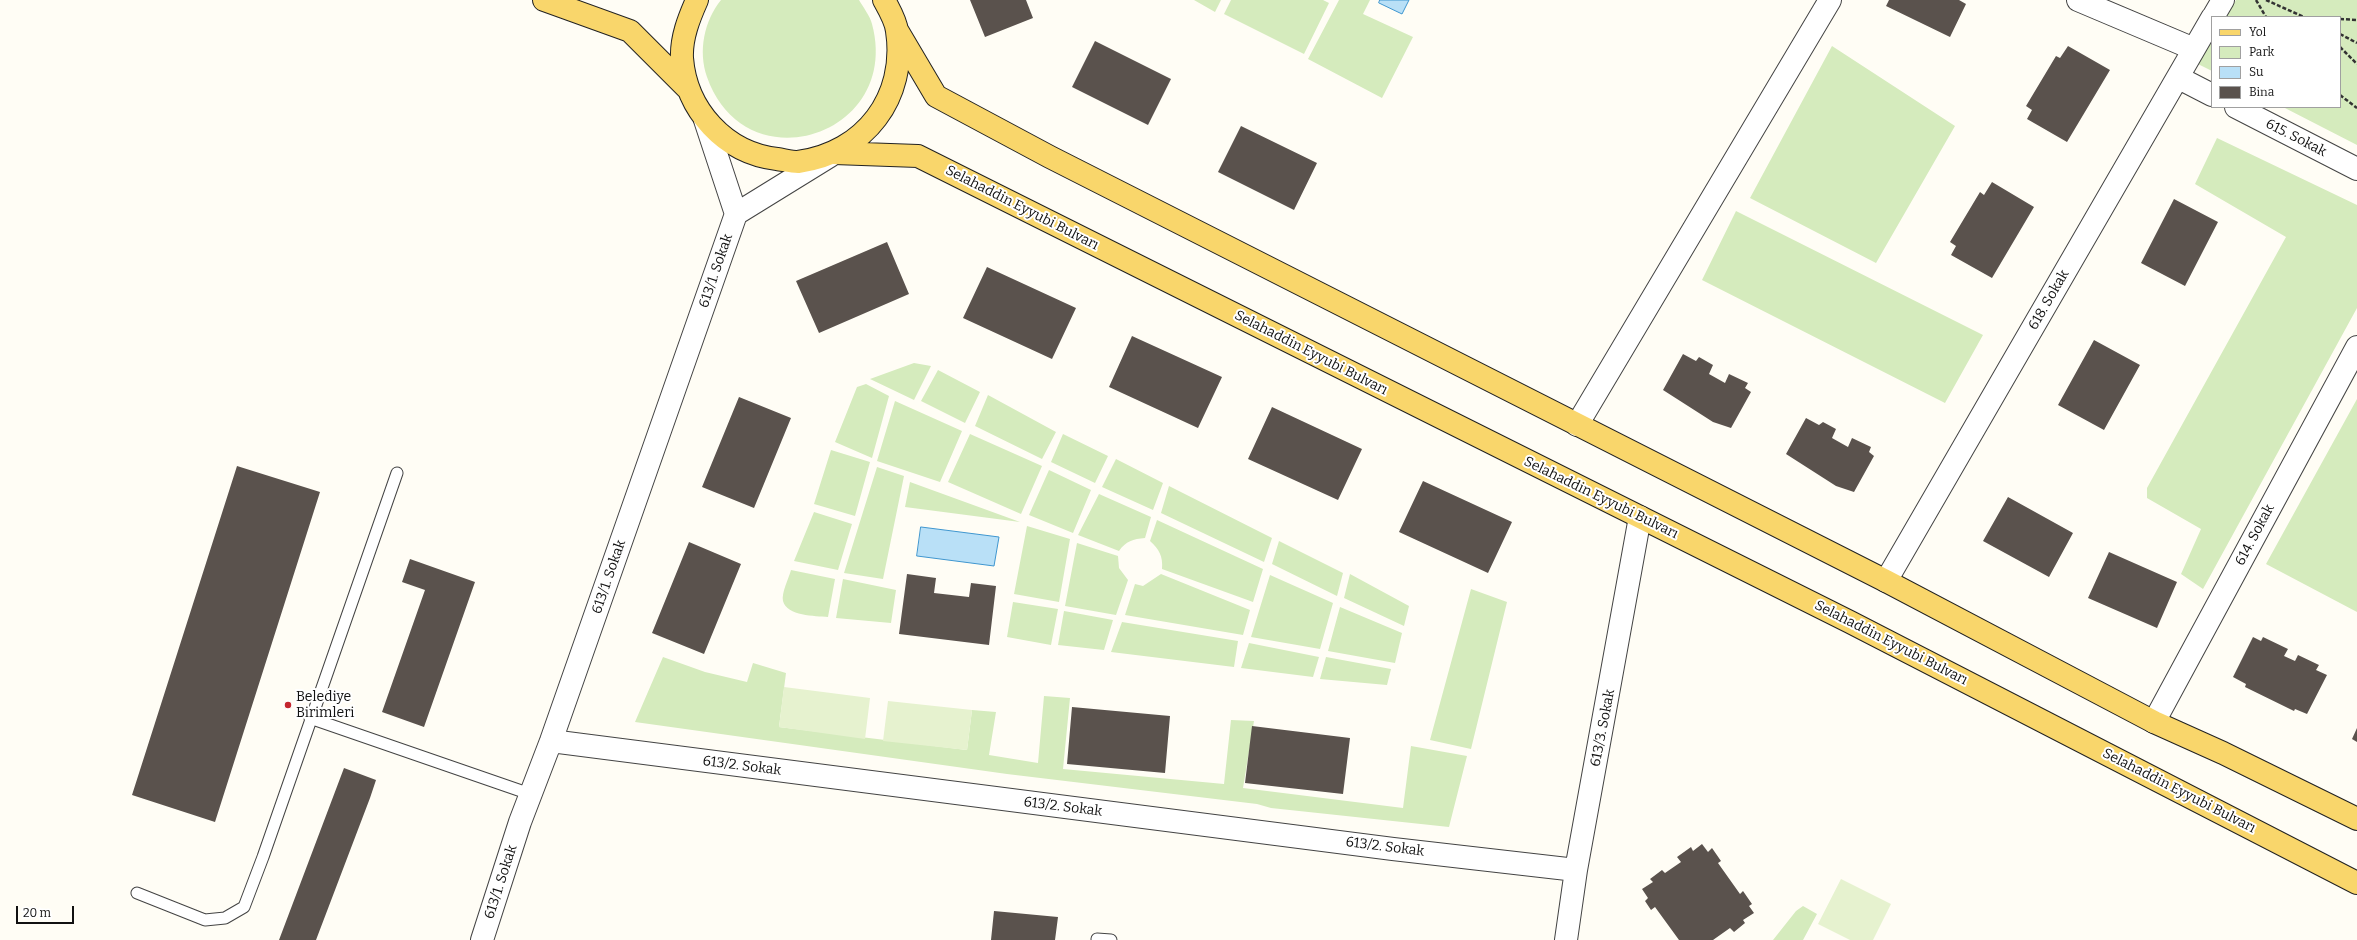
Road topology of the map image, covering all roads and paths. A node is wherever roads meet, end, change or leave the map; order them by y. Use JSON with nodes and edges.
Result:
{"nodes":[{"id":1,"x":544,"y":0,"type":"edge"},
{"id":2,"x":697,"y":0,"type":"edge"},
{"id":3,"x":884,"y":0,"type":"edge"},
{"id":4,"x":1830,"y":0,"type":"edge"},
{"id":5,"x":2078,"y":0,"type":"edge"},
{"id":6,"x":2223,"y":0,"type":"edge"},
{"id":7,"x":2256,"y":0,"type":"edge"},
{"id":8,"x":2266,"y":0,"type":"edge"},
{"id":9,"x":2213,"y":16,"type":"edge"},
{"id":10,"x":2265,"y":16,"type":"edge"},
{"id":11,"x":2302,"y":16,"type":"edge"},
{"id":12,"x":2341,"y":19,"type":"edge"},
{"id":13,"x":2211,"y":20,"type":"edge"},
{"id":14,"x":2357,"y":20,"type":"edge"},
{"id":15,"x":897,"y":30,"type":"junction"},
{"id":16,"x":2341,"y":35,"type":"edge"},
{"id":17,"x":2357,"y":43,"type":"edge"},
{"id":18,"x":2341,"y":48,"type":"edge"},
{"id":19,"x":2194,"y":49,"type":"junction"},
{"id":20,"x":2357,"y":64,"type":"edge"},
{"id":21,"x":2179,"y":78,"type":"junction"},
{"id":22,"x":689,"y":90,"type":"junction"},
{"id":23,"x":2211,"y":94,"type":"edge"},
{"id":24,"x":2341,"y":96,"type":"edge"},
{"id":25,"x":2238,"y":108,"type":"edge"},
{"id":26,"x":2357,"y":108,"type":"edge"},
{"id":27,"x":705,"y":120,"type":"junction"},
{"id":28,"x":834,"y":153,"type":"junction"},
{"id":29,"x":2357,"y":169,"type":"edge"},
{"id":30,"x":736,"y":214,"type":"junction"},
{"id":31,"x":2357,"y":347,"type":"edge"},
{"id":32,"x":1577,"y":424,"type":"junction"},
{"id":33,"x":397,"y":473,"type":"dead end"},
{"id":34,"x":1640,"y":517,"type":"junction"},
{"id":35,"x":1886,"y":581,"type":"junction"},
{"id":36,"x":310,"y":718,"type":"junction"},
{"id":37,"x":2154,"y":722,"type":"junction"},
{"id":38,"x":551,"y":741,"type":"junction"},
{"id":39,"x":530,"y":794,"type":"junction"},
{"id":40,"x":2357,"y":819,"type":"edge"},
{"id":41,"x":1576,"y":870,"type":"junction"},
{"id":42,"x":2357,"y":883,"type":"edge"},
{"id":43,"x":137,"y":893,"type":"dead end"},
{"id":44,"x":1097,"y":939,"type":"dead end"},
{"id":45,"x":482,"y":940,"type":"edge"},
{"id":46,"x":1111,"y":940,"type":"edge"},
{"id":47,"x":1566,"y":940,"type":"edge"}],
"edges":[{"from":1,"to":22,"type":"main road"},
{"from":2,"to":22,"type":"main road"},
{"from":3,"to":15,"type":"main road"},
{"from":4,"to":32,"type":"street"},
{"from":5,"to":19,"type":"street"},
{"from":6,"to":9,"type":"street","name":"618. Sokak"},
{"from":7,"to":10,"type":"path"},
{"from":8,"to":11,"type":"path"},
{"from":12,"to":14,"type":"path"},
{"from":13,"to":19,"type":"street","name":"618. Sokak"},
{"from":15,"to":28,"type":"main road"},
{"from":15,"to":32,"type":"main road"},
{"from":16,"to":17,"type":"path"},
{"from":18,"to":20,"type":"path"},
{"from":19,"to":21,"type":"street","name":"618. Sokak"},
{"from":21,"to":23,"type":"street"},
{"from":21,"to":35,"type":"street","name":"618. Sokak"},
{"from":22,"to":27,"type":"main road"},
{"from":24,"to":26,"type":"path"},
{"from":25,"to":29,"type":"street","name":"615. Sokak"},
{"from":27,"to":28,"type":"main road"},
{"from":27,"to":30,"type":"street"},
{"from":28,"to":30,"type":"street"},
{"from":28,"to":34,"type":"main road","name":"Selahaddin Eyyubi Bulvarı"},
{"from":30,"to":38,"type":"street","name":"613/1. Sokak"},
{"from":31,"to":37,"type":"street","name":"614. Sokak"},
{"from":32,"to":35,"type":"main road"},
{"from":33,"to":36,"type":"lane"},
{"from":34,"to":41,"type":"street","name":"613/3. Sokak"},
{"from":34,"to":42,"type":"main road","name":"Selahaddin Eyyubi Bulvarı"},
{"from":35,"to":37,"type":"main road"},
{"from":36,"to":39,"type":"lane"},
{"from":36,"to":43,"type":"lane"},
{"from":37,"to":40,"type":"main road"},
{"from":38,"to":39,"type":"street","name":"613/1. Sokak"},
{"from":38,"to":41,"type":"street","name":"613/2. Sokak"},
{"from":39,"to":45,"type":"street","name":"613/1. Sokak"},
{"from":41,"to":47,"type":"street","name":"613/3. Sokak"},
{"from":44,"to":46,"type":"lane"}]}
